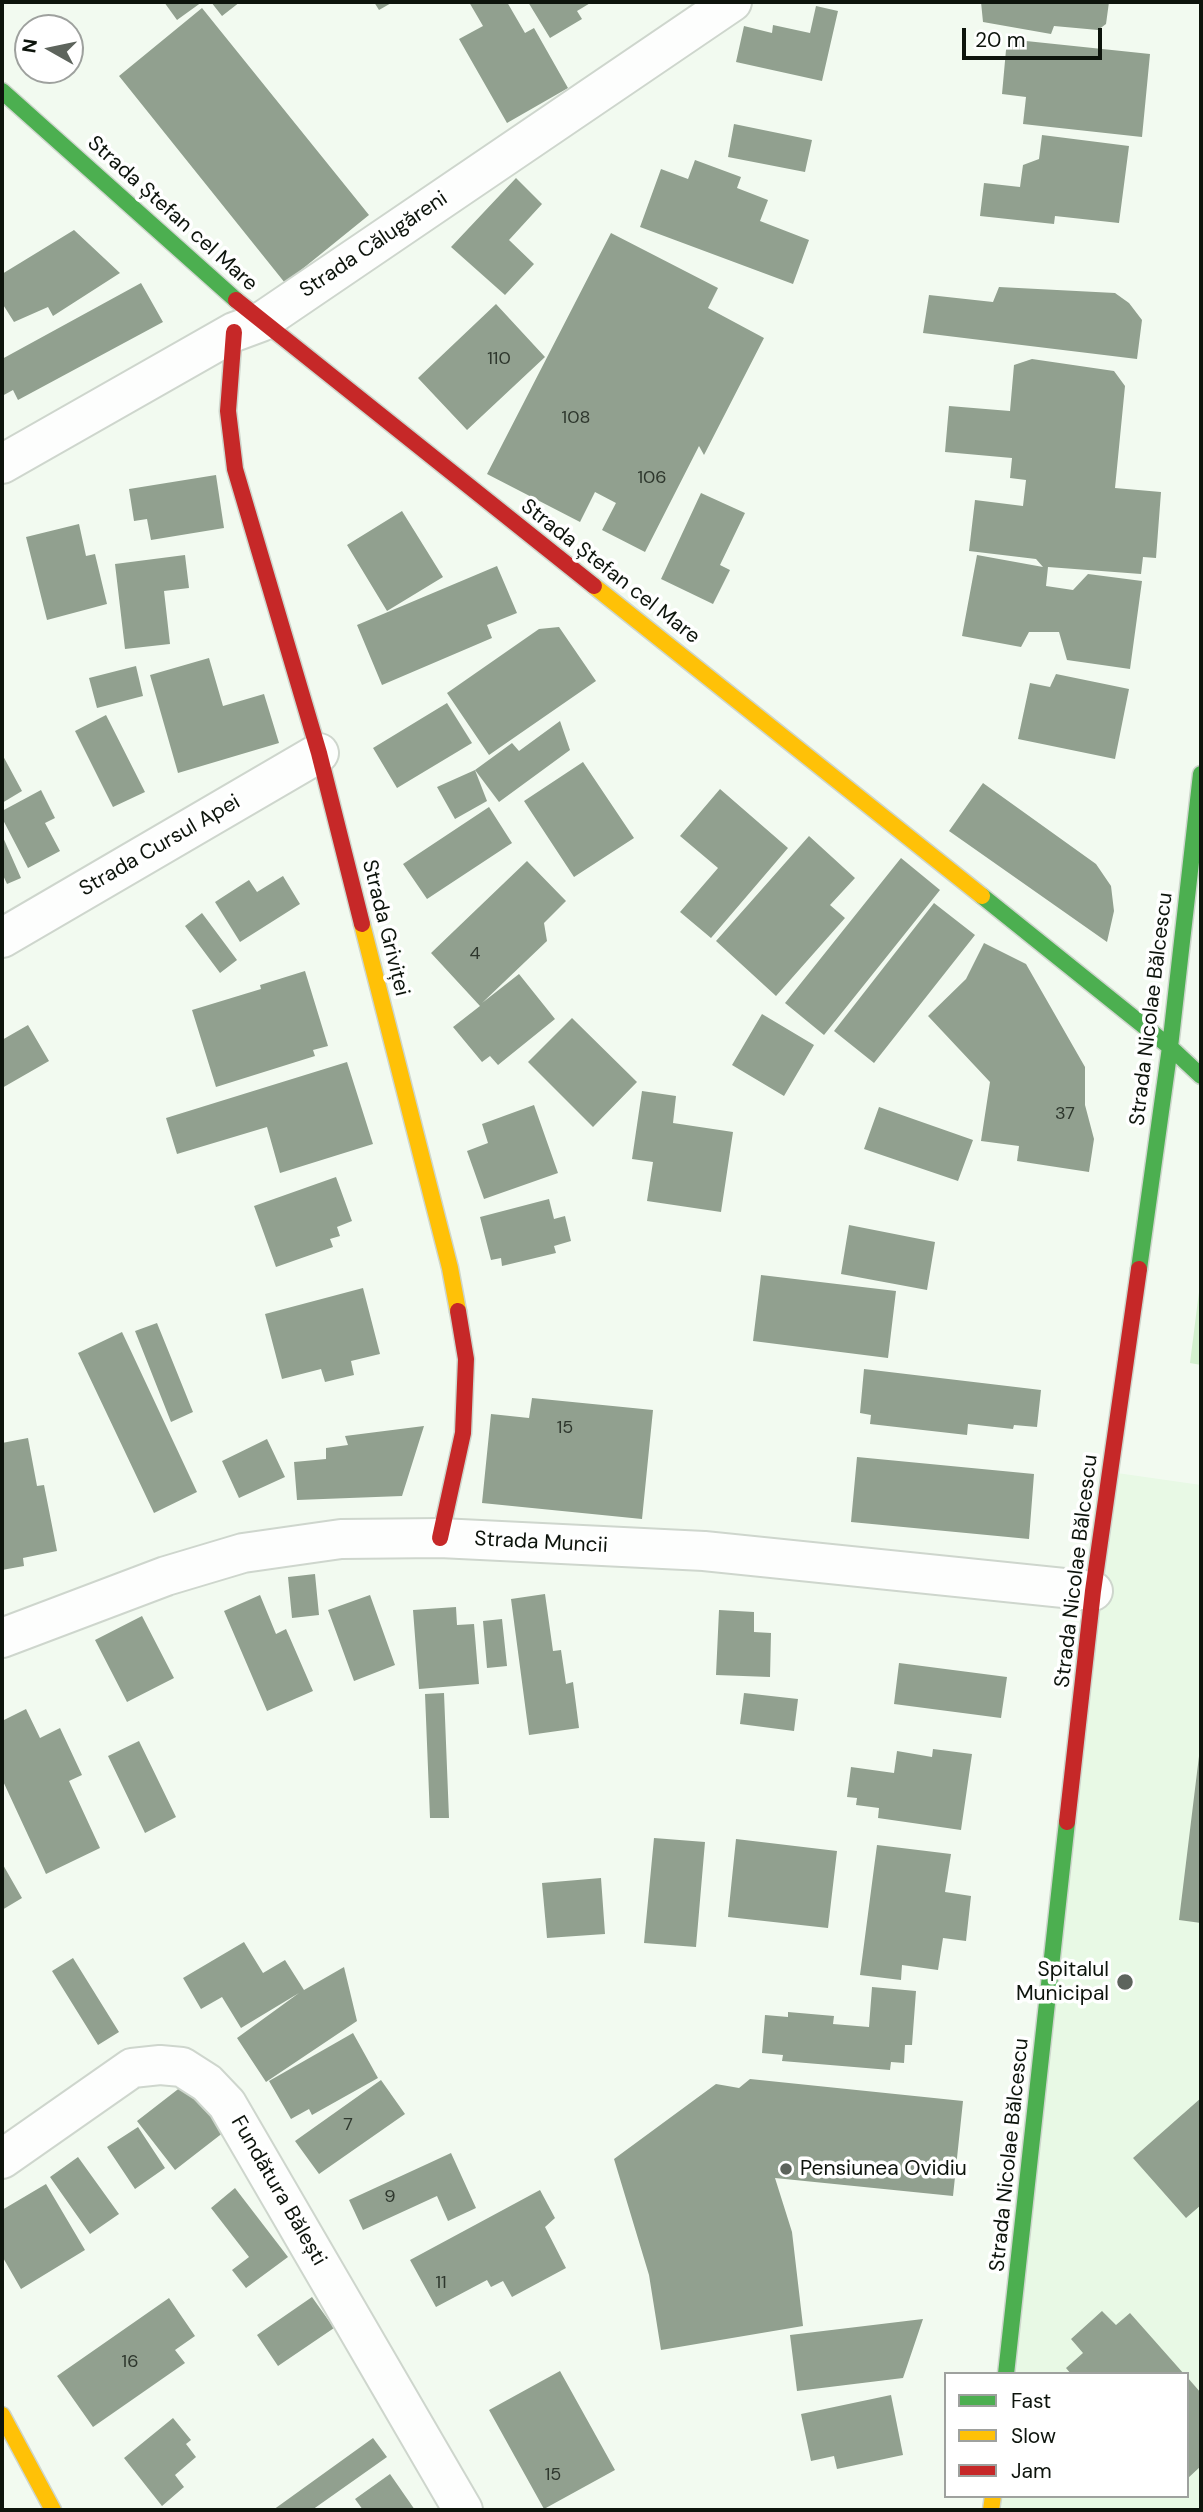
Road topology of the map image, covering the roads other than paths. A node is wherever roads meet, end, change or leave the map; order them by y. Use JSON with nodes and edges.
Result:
{"nodes":[{"id":1,"x":732,"y":2,"type":"edge"},
{"id":2,"x":2,"y":91,"type":"edge"},
{"id":3,"x":248,"y":327,"type":"junction"},
{"id":4,"x":2,"y":464,"type":"edge"},
{"id":5,"x":319,"y":753,"type":"junction"},
{"id":6,"x":1201,"y":774,"type":"edge"},
{"id":7,"x":2,"y":938,"type":"edge"},
{"id":8,"x":1170,"y":1047,"type":"junction"},
{"id":9,"x":1201,"y":1076,"type":"edge"},
{"id":10,"x":440,"y":1538,"type":"junction"},
{"id":11,"x":1093,"y":1591,"type":"junction"},
{"id":12,"x":2,"y":1639,"type":"edge"},
{"id":13,"x":2,"y":2160,"type":"edge"},
{"id":14,"x":1006,"y":2372,"type":"edge"},
{"id":15,"x":2,"y":2415,"type":"edge"},
{"id":16,"x":52,"y":2510,"type":"edge"},
{"id":17,"x":463,"y":2510,"type":"edge"}],
"edges":[{"from":1,"to":3,"type":"street","name":"Strada Călugăreni"},
{"from":2,"to":3,"type":"street","name":"Strada Ștefan cel Mare"},
{"from":3,"to":4,"type":"street","name":"Strada Călugăreni"},
{"from":3,"to":5,"type":"street","name":"Strada Griviței"},
{"from":3,"to":8,"type":"street","name":"Strada Ștefan cel Mare"},
{"from":5,"to":7,"type":"street","name":"Strada Cursul Apei"},
{"from":5,"to":10,"type":"street","name":"Strada Griviței"},
{"from":6,"to":8,"type":"street","name":"Strada Nicolae Bălcescu"},
{"from":8,"to":9,"type":"street","name":"Strada Ștefan cel Mare"},
{"from":8,"to":11,"type":"street","name":"Strada Nicolae Bălcescu"},
{"from":10,"to":11,"type":"street","name":"Strada Muncii"},
{"from":10,"to":12,"type":"street","name":"Strada Muncii"},
{"from":11,"to":14,"type":"street","name":"Strada Nicolae Bălcescu"},
{"from":13,"to":17,"type":"street","name":"Fundătura Bălești"},
{"from":15,"to":16,"type":"street"}]}
